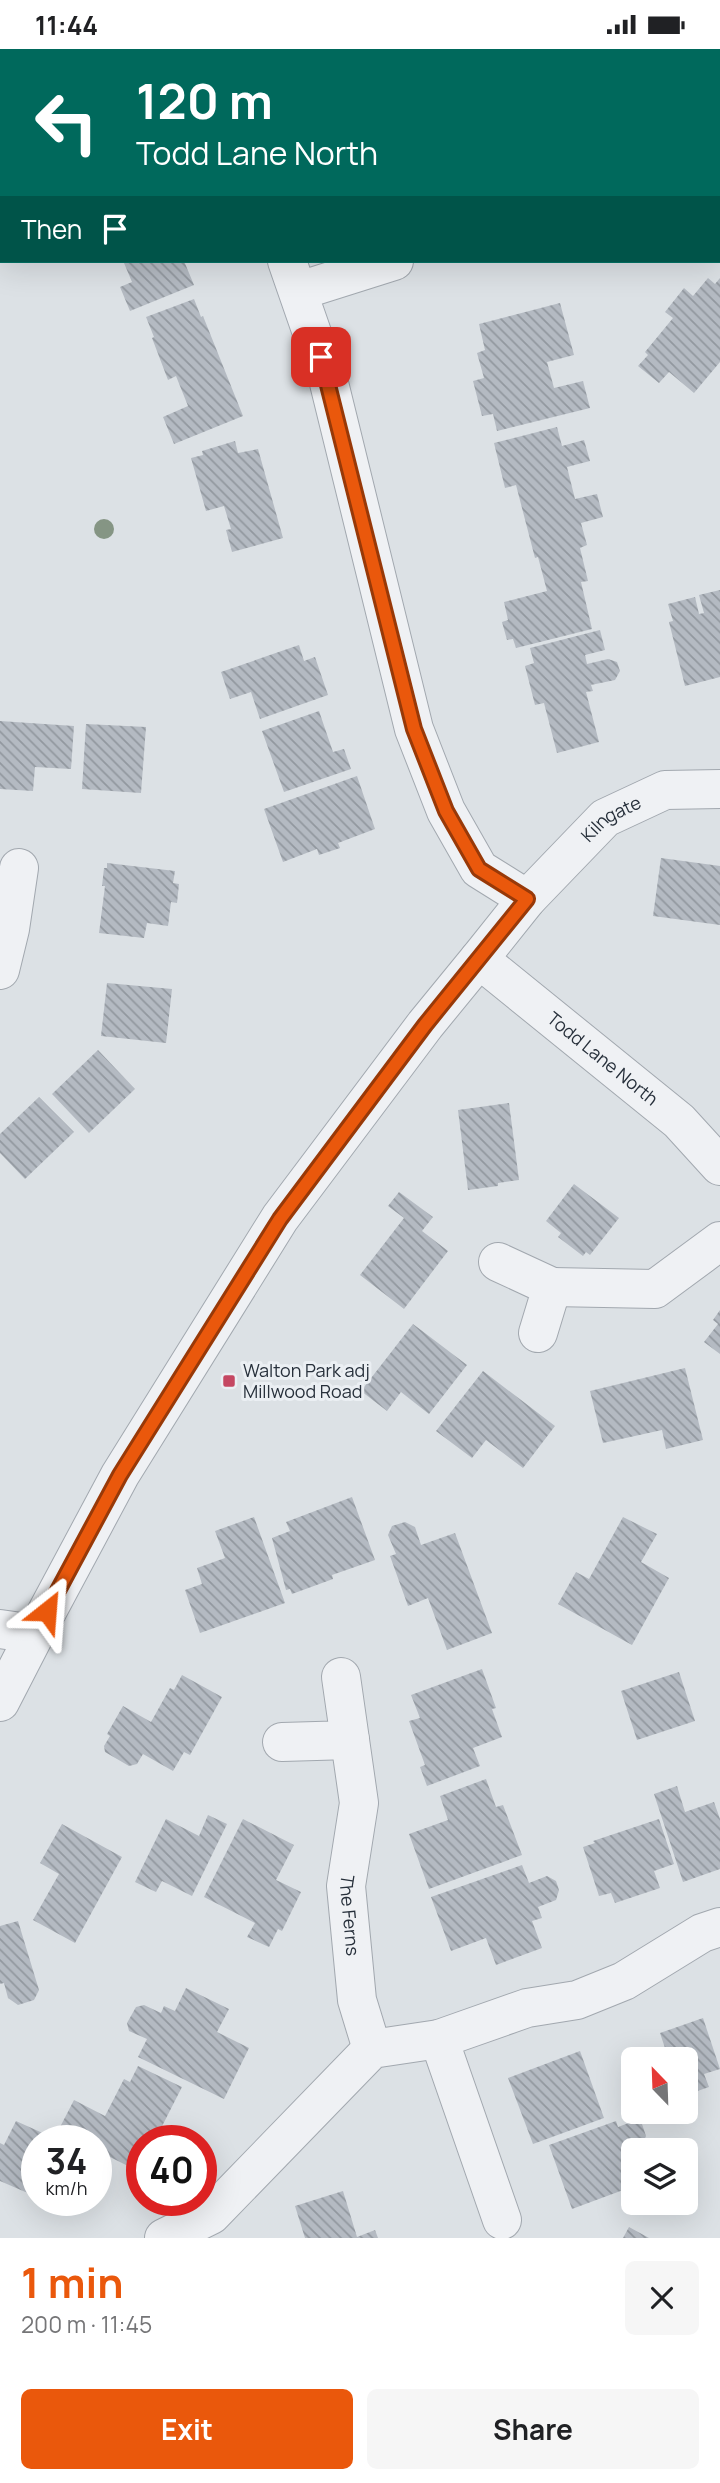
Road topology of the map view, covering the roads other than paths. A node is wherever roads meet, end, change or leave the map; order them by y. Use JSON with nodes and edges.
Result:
{"nodes":[{"id":1,"x":381,"y":263,"type":"edge"},
{"id":2,"x":293,"y":276,"type":"edge"},
{"id":3,"x":720,"y":789,"type":"edge"},
{"id":4,"x":19,"y":868,"type":"dead end"},
{"id":5,"x":527,"y":899,"type":"junction"},
{"id":6,"x":479,"y":959,"type":"junction"},
{"id":7,"x":0,"y":970,"type":"edge"},
{"id":8,"x":720,"y":1166,"type":"edge"},
{"id":9,"x":720,"y":1241,"type":"edge"},
{"id":10,"x":498,"y":1262,"type":"dead end"},
{"id":11,"x":552,"y":1287,"type":"junction"},
{"id":12,"x":538,"y":1333,"type":"dead end"},
{"id":13,"x":17,"y":1631,"type":"edge"},
{"id":14,"x":341,"y":1677,"type":"dead end"},
{"id":15,"x":0,"y":1702,"type":"edge"},
{"id":16,"x":350,"y":1740,"type":"junction"},
{"id":17,"x":282,"y":1742,"type":"dead end"},
{"id":18,"x":720,"y":1927,"type":"edge"},
{"id":19,"x":439,"y":2039,"type":"junction"},
{"id":20,"x":372,"y":2049,"type":"junction"},
{"id":21,"x":502,"y":2220,"type":"dead end"},
{"id":22,"x":164,"y":2238,"type":"edge"}],
"edges":[{"from":1,"to":2,"type":"street"},
{"from":2,"to":5,"type":"street"},
{"from":3,"to":5,"type":"street","name":"Kilngate"},
{"from":4,"to":7,"type":"street"},
{"from":5,"to":6,"type":"street","name":"Kilngate"},
{"from":6,"to":8,"type":"street","name":"Todd Lane North"},
{"from":6,"to":13,"type":"street","name":"Kilngate"},
{"from":9,"to":11,"type":"street"},
{"from":10,"to":11,"type":"street"},
{"from":11,"to":12,"type":"street"},
{"from":13,"to":15,"type":"street","name":"Kilngate"},
{"from":14,"to":16,"type":"street","name":"The Ferns"},
{"from":16,"to":17,"type":"street"},
{"from":16,"to":20,"type":"street","name":"The Ferns"},
{"from":18,"to":19,"type":"street"},
{"from":19,"to":20,"type":"street"},
{"from":19,"to":21,"type":"street"},
{"from":20,"to":22,"type":"street"}]}
